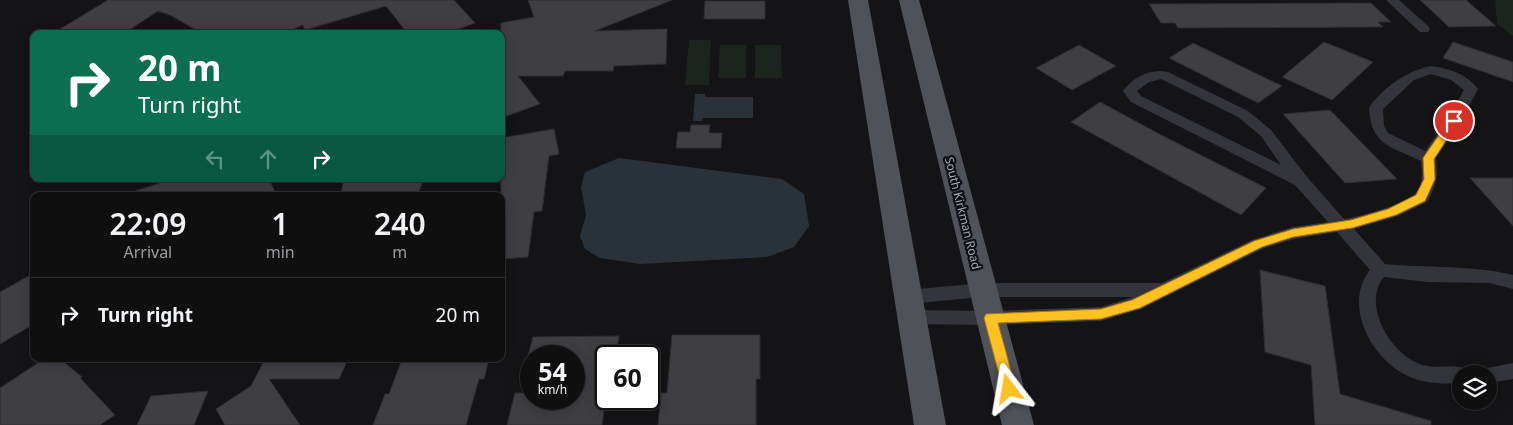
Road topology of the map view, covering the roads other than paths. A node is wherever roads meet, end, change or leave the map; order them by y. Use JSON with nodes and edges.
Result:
{"nodes":[{"id":1,"x":858,"y":0,"type":"edge"},
{"id":2,"x":909,"y":0,"type":"edge"},
{"id":3,"x":1392,"y":0,"type":"edge"},
{"id":4,"x":1424,"y":29,"type":"dead end"},
{"id":5,"x":1428,"y":158,"type":"junction"},
{"id":6,"x":1301,"y":181,"type":"junction"},
{"id":7,"x":1340,"y":226,"type":"junction"},
{"id":8,"x":1380,"y":270,"type":"junction"},
{"id":9,"x":1513,"y":282,"type":"edge"},
{"id":10,"x":1165,"y":290,"type":"junction"},
{"id":11,"x":987,"y":304,"type":"junction"},
{"id":12,"x":910,"y":307,"type":"junction"},
{"id":13,"x":1513,"y":371,"type":"edge"},
{"id":14,"x":1497,"y":374,"type":"edge"},
{"id":15,"x":1452,"y":375,"type":"edge"},
{"id":16,"x":930,"y":425,"type":"edge"},
{"id":17,"x":1018,"y":425,"type":"edge"}],
"edges":[{"from":1,"to":12,"type":"main road"},
{"from":2,"to":11,"type":"main road","name":"South Kirkman Road"},
{"from":3,"to":4,"type":"street"},
{"from":5,"to":5,"type":"street"},
{"from":5,"to":7,"type":"street"},
{"from":6,"to":6,"type":"street"},
{"from":6,"to":7,"type":"street"},
{"from":7,"to":8,"type":"street"},
{"from":7,"to":10,"type":"street"},
{"from":8,"to":9,"type":"street"},
{"from":8,"to":15,"type":"street"},
{"from":10,"to":11,"type":"street"},
{"from":10,"to":11,"type":"street"},
{"from":11,"to":12,"type":"street"},
{"from":11,"to":12,"type":"street"},
{"from":11,"to":17,"type":"main road","name":"South Kirkman Road"},
{"from":12,"to":16,"type":"main road"},
{"from":13,"to":14,"type":"street"}]}
